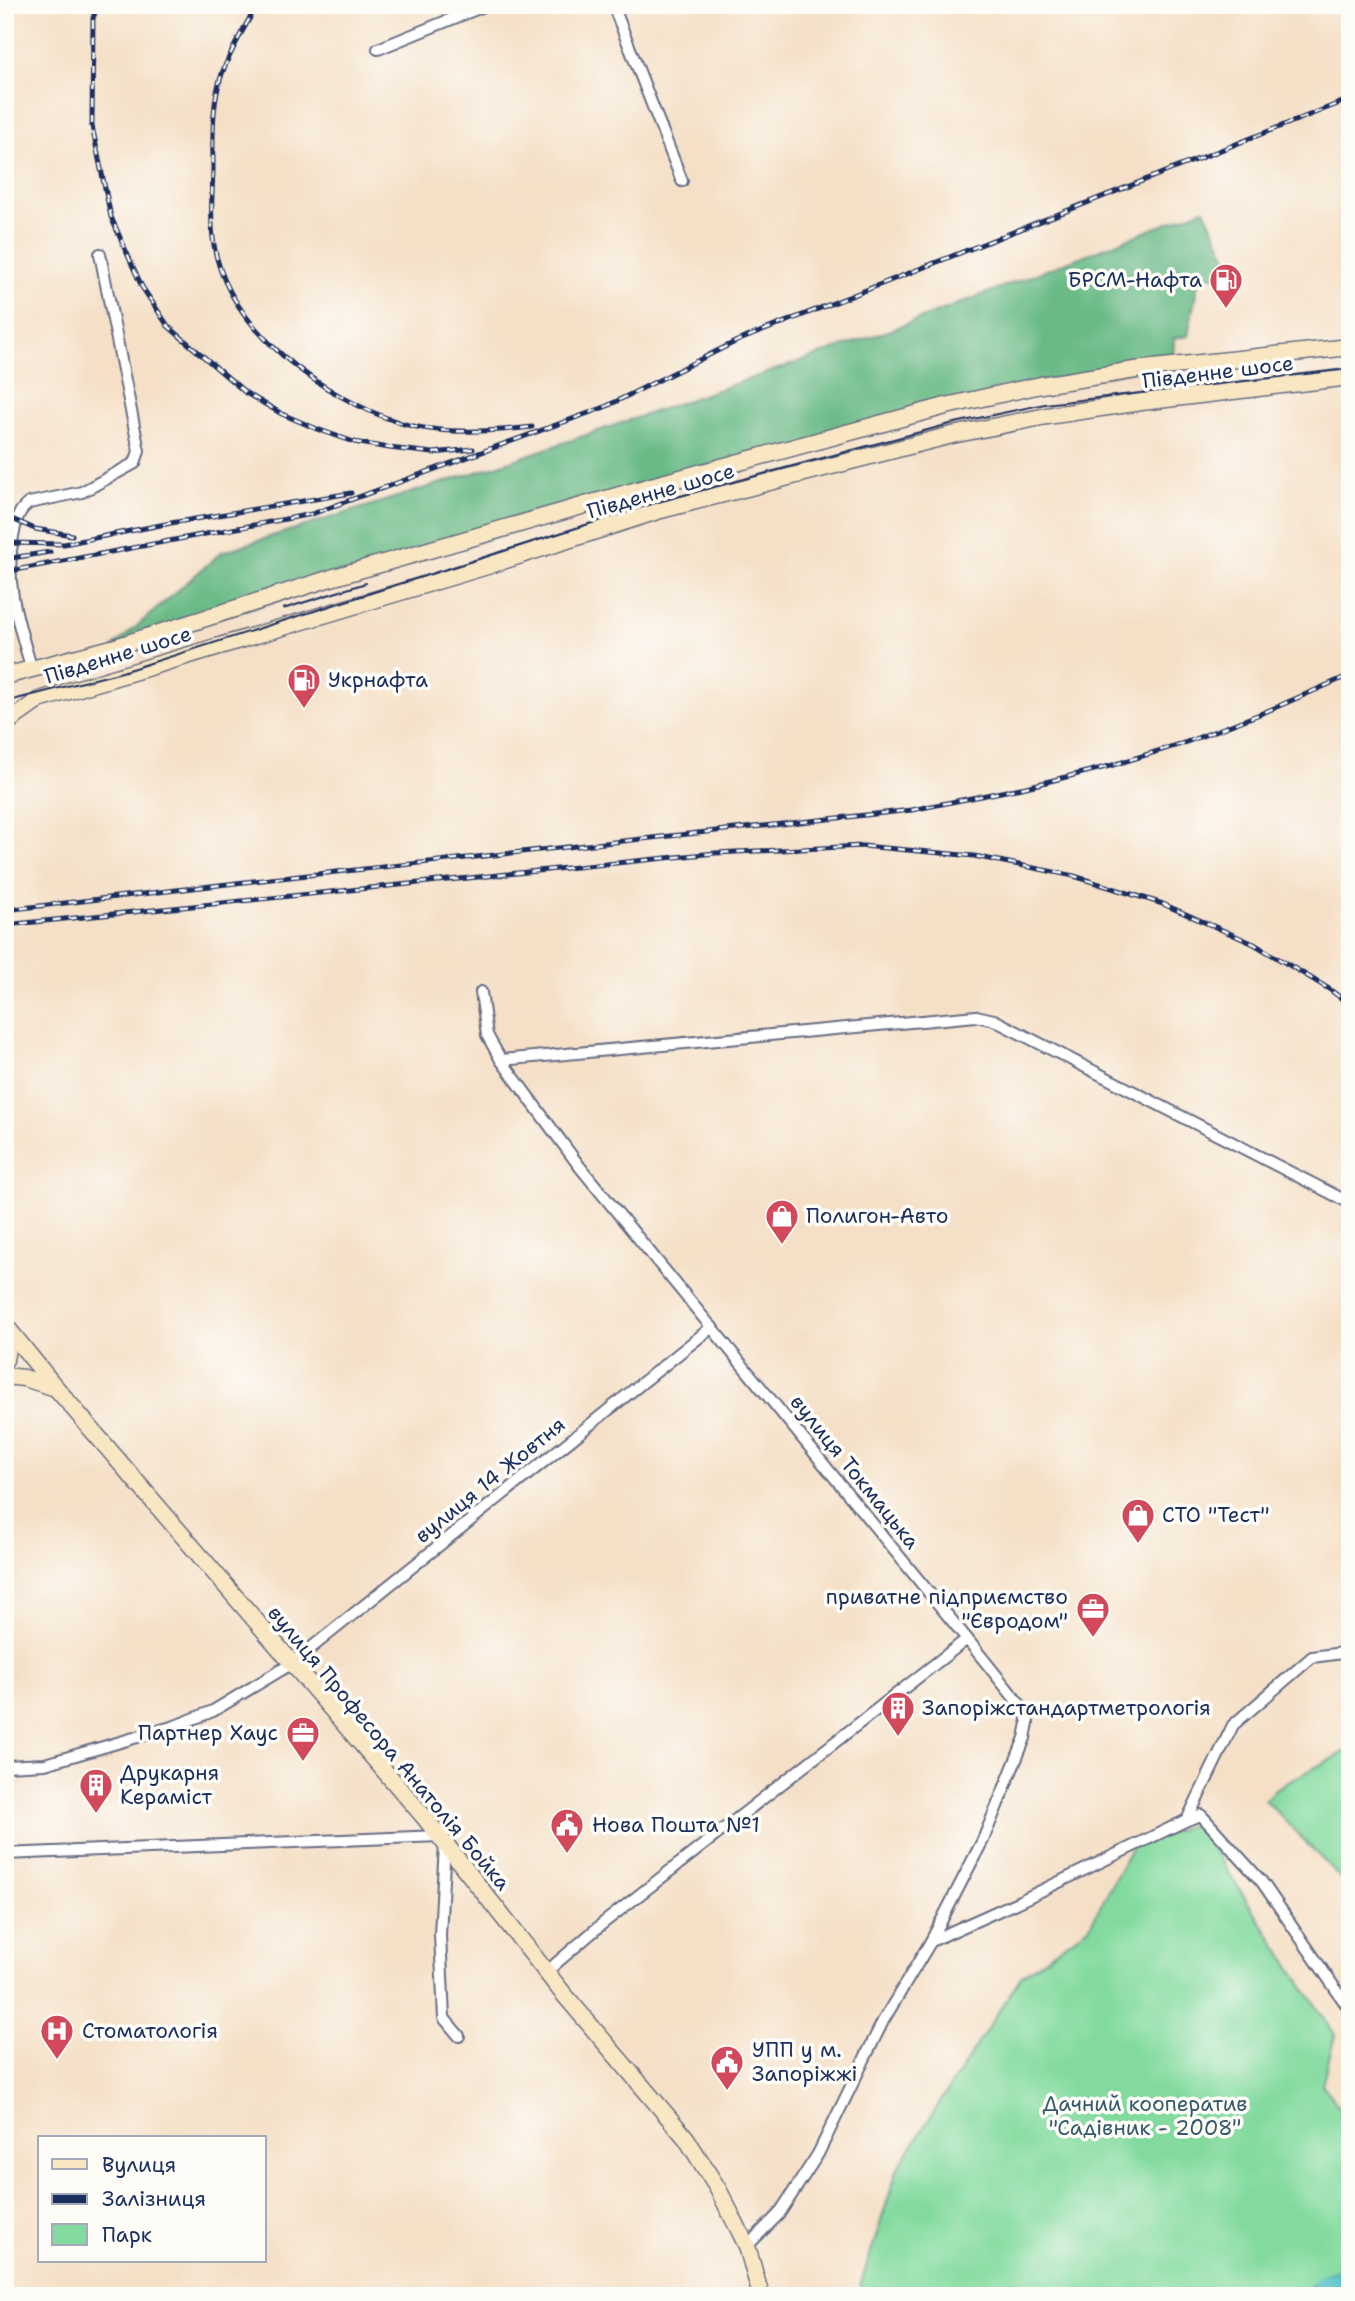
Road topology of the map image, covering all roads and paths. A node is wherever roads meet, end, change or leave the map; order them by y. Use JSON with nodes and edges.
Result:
{"nodes":[{"id":1,"x":486,"y":5,"type":"edge"},
{"id":2,"x":613,"y":5,"type":"edge"},
{"id":3,"x":378,"y":49,"type":"dead end"},
{"id":4,"x":682,"y":181,"type":"dead end"},
{"id":5,"x":100,"y":254,"type":"dead end"},
{"id":6,"x":1350,"y":347,"type":"edge"},
{"id":7,"x":1350,"y":377,"type":"edge"},
{"id":8,"x":32,"y":670,"type":"junction"},
{"id":9,"x":5,"y":677,"type":"edge"},
{"id":10,"x":5,"y":724,"type":"edge"},
{"id":11,"x":481,"y":992,"type":"dead end"},
{"id":12,"x":501,"y":1060,"type":"junction"},
{"id":13,"x":1350,"y":1203,"type":"edge"},
{"id":14,"x":5,"y":1325,"type":"edge"},
{"id":15,"x":712,"y":1327,"type":"junction"},
{"id":16,"x":5,"y":1360,"type":"edge"},
{"id":17,"x":5,"y":1376,"type":"edge"},
{"id":18,"x":55,"y":1388,"type":"junction"},
{"id":19,"x":967,"y":1639,"type":"junction"},
{"id":20,"x":1350,"y":1652,"type":"edge"},
{"id":21,"x":291,"y":1664,"type":"junction"},
{"id":22,"x":5,"y":1766,"type":"edge"},
{"id":23,"x":1188,"y":1820,"type":"junction"},
{"id":24,"x":442,"y":1840,"type":"junction"},
{"id":25,"x":5,"y":1854,"type":"edge"},
{"id":26,"x":931,"y":1941,"type":"junction"},
{"id":27,"x":546,"y":1972,"type":"junction"},
{"id":28,"x":1350,"y":2010,"type":"edge"},
{"id":29,"x":459,"y":2036,"type":"dead end"},
{"id":30,"x":747,"y":2246,"type":"junction"},
{"id":31,"x":751,"y":2296,"type":"edge"},
{"id":32,"x":761,"y":2296,"type":"edge"}],
"edges":[{"from":1,"to":3,"type":"street"},
{"from":2,"to":4,"type":"street"},
{"from":5,"to":8,"type":"street"},
{"from":6,"to":8,"type":"main road","name":"Південне шосе"},
{"from":7,"to":10,"type":"main road","name":"Південне шосе"},
{"from":8,"to":9,"type":"main road","name":"Південне шосе"},
{"from":11,"to":12,"type":"street","name":"вулиця Токмацька"},
{"from":12,"to":13,"type":"street"},
{"from":12,"to":15,"type":"street","name":"вулиця Токмацька"},
{"from":14,"to":16,"type":"main road"},
{"from":14,"to":18,"type":"main road","name":"вулиця Професора Анатолія Бойка"},
{"from":15,"to":19,"type":"street","name":"вулиця Токмацька"},
{"from":15,"to":21,"type":"street","name":"вулиця 14 Жовтня"},
{"from":17,"to":18,"type":"main road"},
{"from":18,"to":21,"type":"main road","name":"вулиця Професора Анатолія Бойка"},
{"from":19,"to":26,"type":"street","name":"вулиця Токмацька"},
{"from":19,"to":27,"type":"street"},
{"from":20,"to":23,"type":"street"},
{"from":21,"to":22,"type":"street","name":"вулиця 14 Жовтня"},
{"from":21,"to":24,"type":"main road","name":"вулиця Професора Анатолія Бойка"},
{"from":23,"to":26,"type":"street"},
{"from":23,"to":28,"type":"street"},
{"from":24,"to":25,"type":"street"},
{"from":24,"to":27,"type":"main road","name":"вулиця Професора Анатолія Бойка"},
{"from":24,"to":29,"type":"street"},
{"from":26,"to":30,"type":"street"},
{"from":27,"to":30,"type":"main road","name":"вулиця Професора Анатолія Бойка"},
{"from":30,"to":31,"type":"main road"},
{"from":30,"to":32,"type":"main road"}]}
